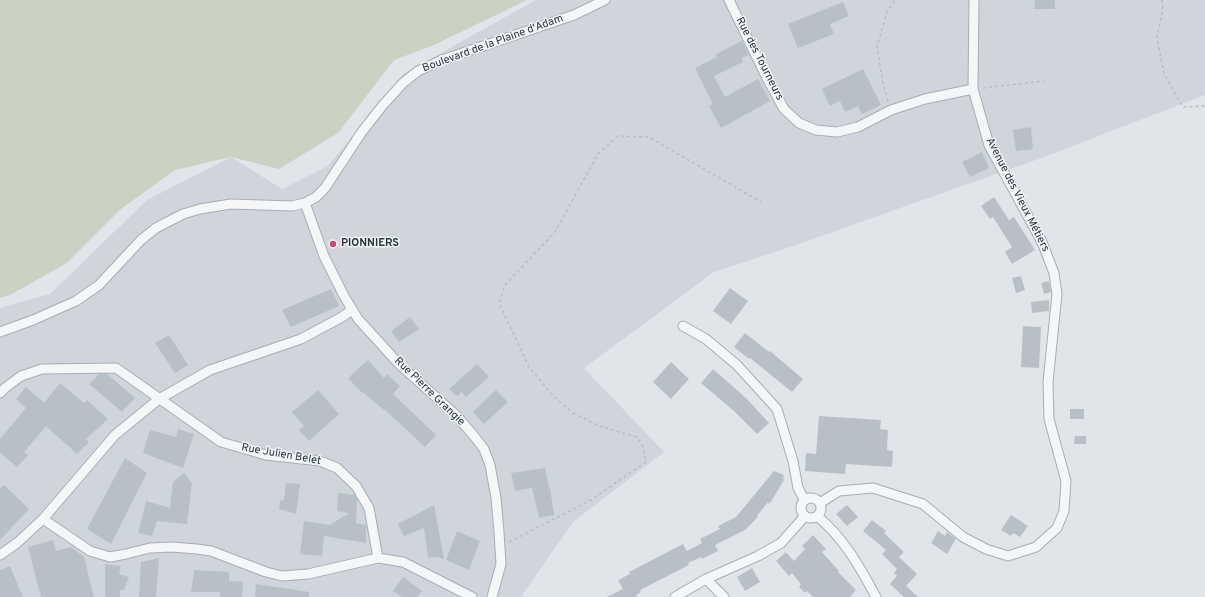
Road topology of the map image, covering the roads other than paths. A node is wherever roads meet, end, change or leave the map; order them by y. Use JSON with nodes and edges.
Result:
{"nodes":[{"id":1,"x":605,"y":0,"type":"edge"},
{"id":2,"x":729,"y":0,"type":"edge"},
{"id":3,"x":974,"y":0,"type":"edge"},
{"id":4,"x":973,"y":90,"type":"junction"},
{"id":5,"x":305,"y":203,"type":"junction"},
{"id":6,"x":352,"y":310,"type":"junction"},
{"id":7,"x":683,"y":326,"type":"dead end"},
{"id":8,"x":0,"y":332,"type":"edge"},
{"id":9,"x":0,"y":393,"type":"edge"},
{"id":10,"x":159,"y":399,"type":"junction"},
{"id":11,"x":804,"y":499,"type":"junction"},
{"id":12,"x":820,"y":503,"type":"junction"},
{"id":13,"x":805,"y":516,"type":"junction"},
{"id":14,"x":817,"y":516,"type":"junction"},
{"id":15,"x":43,"y":519,"type":"junction"},
{"id":16,"x":0,"y":555,"type":"edge"},
{"id":17,"x":378,"y":558,"type":"junction"},
{"id":18,"x":706,"y":579,"type":"junction"},
{"id":19,"x":472,"y":597,"type":"edge"},
{"id":20,"x":492,"y":597,"type":"edge"},
{"id":21,"x":674,"y":597,"type":"edge"},
{"id":22,"x":724,"y":597,"type":"edge"},
{"id":23,"x":876,"y":597,"type":"edge"}],
"edges":[{"from":1,"to":5,"type":"street","name":"Boulevard de la Plaine d'Adam"},
{"from":2,"to":4,"type":"street","name":"Rue des Tourneurs"},
{"from":3,"to":4,"type":"street","name":"Avenue des Vieux Métiers"},
{"from":4,"to":12,"type":"street","name":"Avenue des Vieux Métiers"},
{"from":5,"to":6,"type":"street","name":"Rue Pierre Grangie"},
{"from":5,"to":8,"type":"street","name":"Boulevard de la Plaine d'Adam"},
{"from":6,"to":10,"type":"street"},
{"from":6,"to":20,"type":"street","name":"Rue Pierre Grangie"},
{"from":7,"to":11,"type":"street"},
{"from":9,"to":10,"type":"street","name":"Rue Julien Belet"},
{"from":10,"to":15,"type":"street"},
{"from":10,"to":17,"type":"street","name":"Rue Julien Belet"},
{"from":11,"to":12,"type":"street"},
{"from":11,"to":13,"type":"street"},
{"from":12,"to":14,"type":"street"},
{"from":13,"to":14,"type":"street"},
{"from":13,"to":18,"type":"street"},
{"from":14,"to":23,"type":"street"},
{"from":15,"to":16,"type":"street"},
{"from":15,"to":17,"type":"street"},
{"from":17,"to":19,"type":"street"},
{"from":18,"to":21,"type":"street"},
{"from":18,"to":22,"type":"street"}]}
